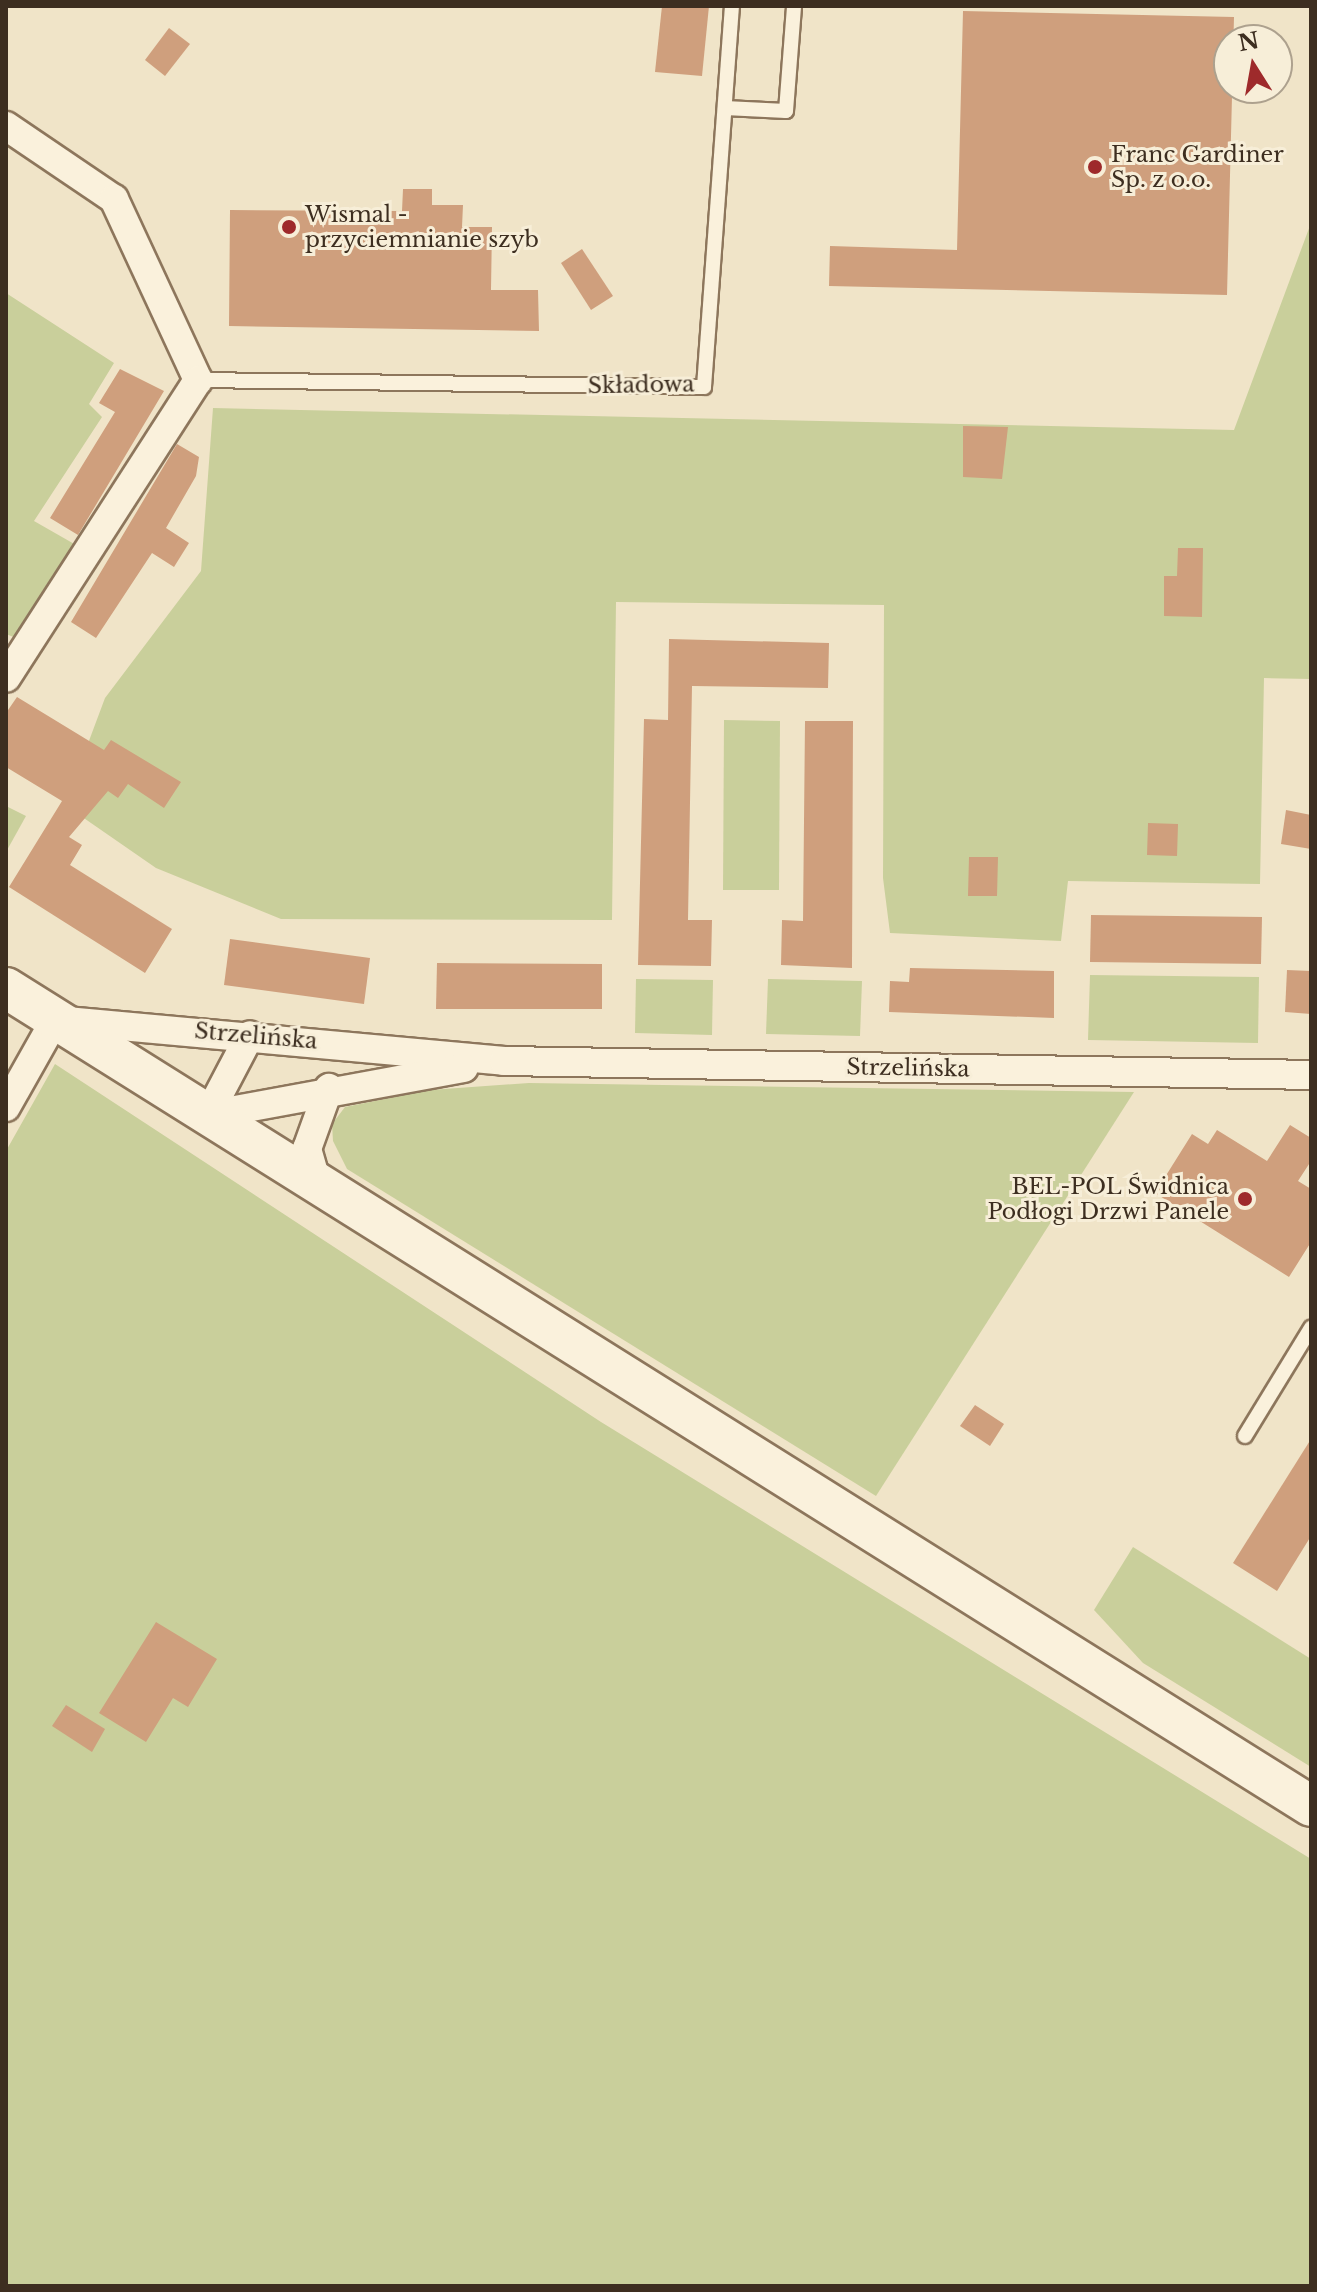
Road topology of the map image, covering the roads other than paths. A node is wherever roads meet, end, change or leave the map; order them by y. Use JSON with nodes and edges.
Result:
{"nodes":[{"id":1,"x":732,"y":6,"type":"edge"},
{"id":2,"x":794,"y":6,"type":"edge"},
{"id":3,"x":725,"y":108,"type":"junction"},
{"id":4,"x":6,"y":126,"type":"edge"},
{"id":5,"x":198,"y":380,"type":"junction"},
{"id":6,"x":6,"y":678,"type":"edge"},
{"id":7,"x":6,"y":988,"type":"edge"},
{"id":8,"x":55,"y":1020,"type":"junction"},
{"id":9,"x":250,"y":1035,"type":"junction"},
{"id":10,"x":504,"y":1061,"type":"junction"},
{"id":11,"x":1311,"y":1075,"type":"edge"},
{"id":12,"x":329,"y":1088,"type":"junction"},
{"id":13,"x":6,"y":1107,"type":"edge"},
{"id":14,"x":208,"y":1115,"type":"junction"},
{"id":15,"x":318,"y":1187,"type":"junction"},
{"id":16,"x":1311,"y":1328,"type":"edge"},
{"id":17,"x":1245,"y":1436,"type":"dead end"},
{"id":18,"x":1311,"y":1806,"type":"edge"}],
"edges":[{"from":1,"to":3,"type":"lane","name":"Składowa"},
{"from":2,"to":3,"type":"lane"},
{"from":3,"to":5,"type":"lane","name":"Składowa"},
{"from":4,"to":5,"type":"street"},
{"from":5,"to":6,"type":"street"},
{"from":7,"to":8,"type":"main road"},
{"from":8,"to":9,"type":"street","name":"Strzelińska"},
{"from":8,"to":13,"type":"street"},
{"from":8,"to":14,"type":"main road"},
{"from":9,"to":10,"type":"street","name":"Strzelińska"},
{"from":9,"to":14,"type":"street"},
{"from":10,"to":11,"type":"street","name":"Strzelińska"},
{"from":10,"to":12,"type":"street","name":"Strzelińska"},
{"from":12,"to":14,"type":"street","name":"Strzelińska"},
{"from":12,"to":15,"type":"street"},
{"from":14,"to":15,"type":"main road"},
{"from":15,"to":18,"type":"main road"},
{"from":16,"to":17,"type":"lane"}]}
